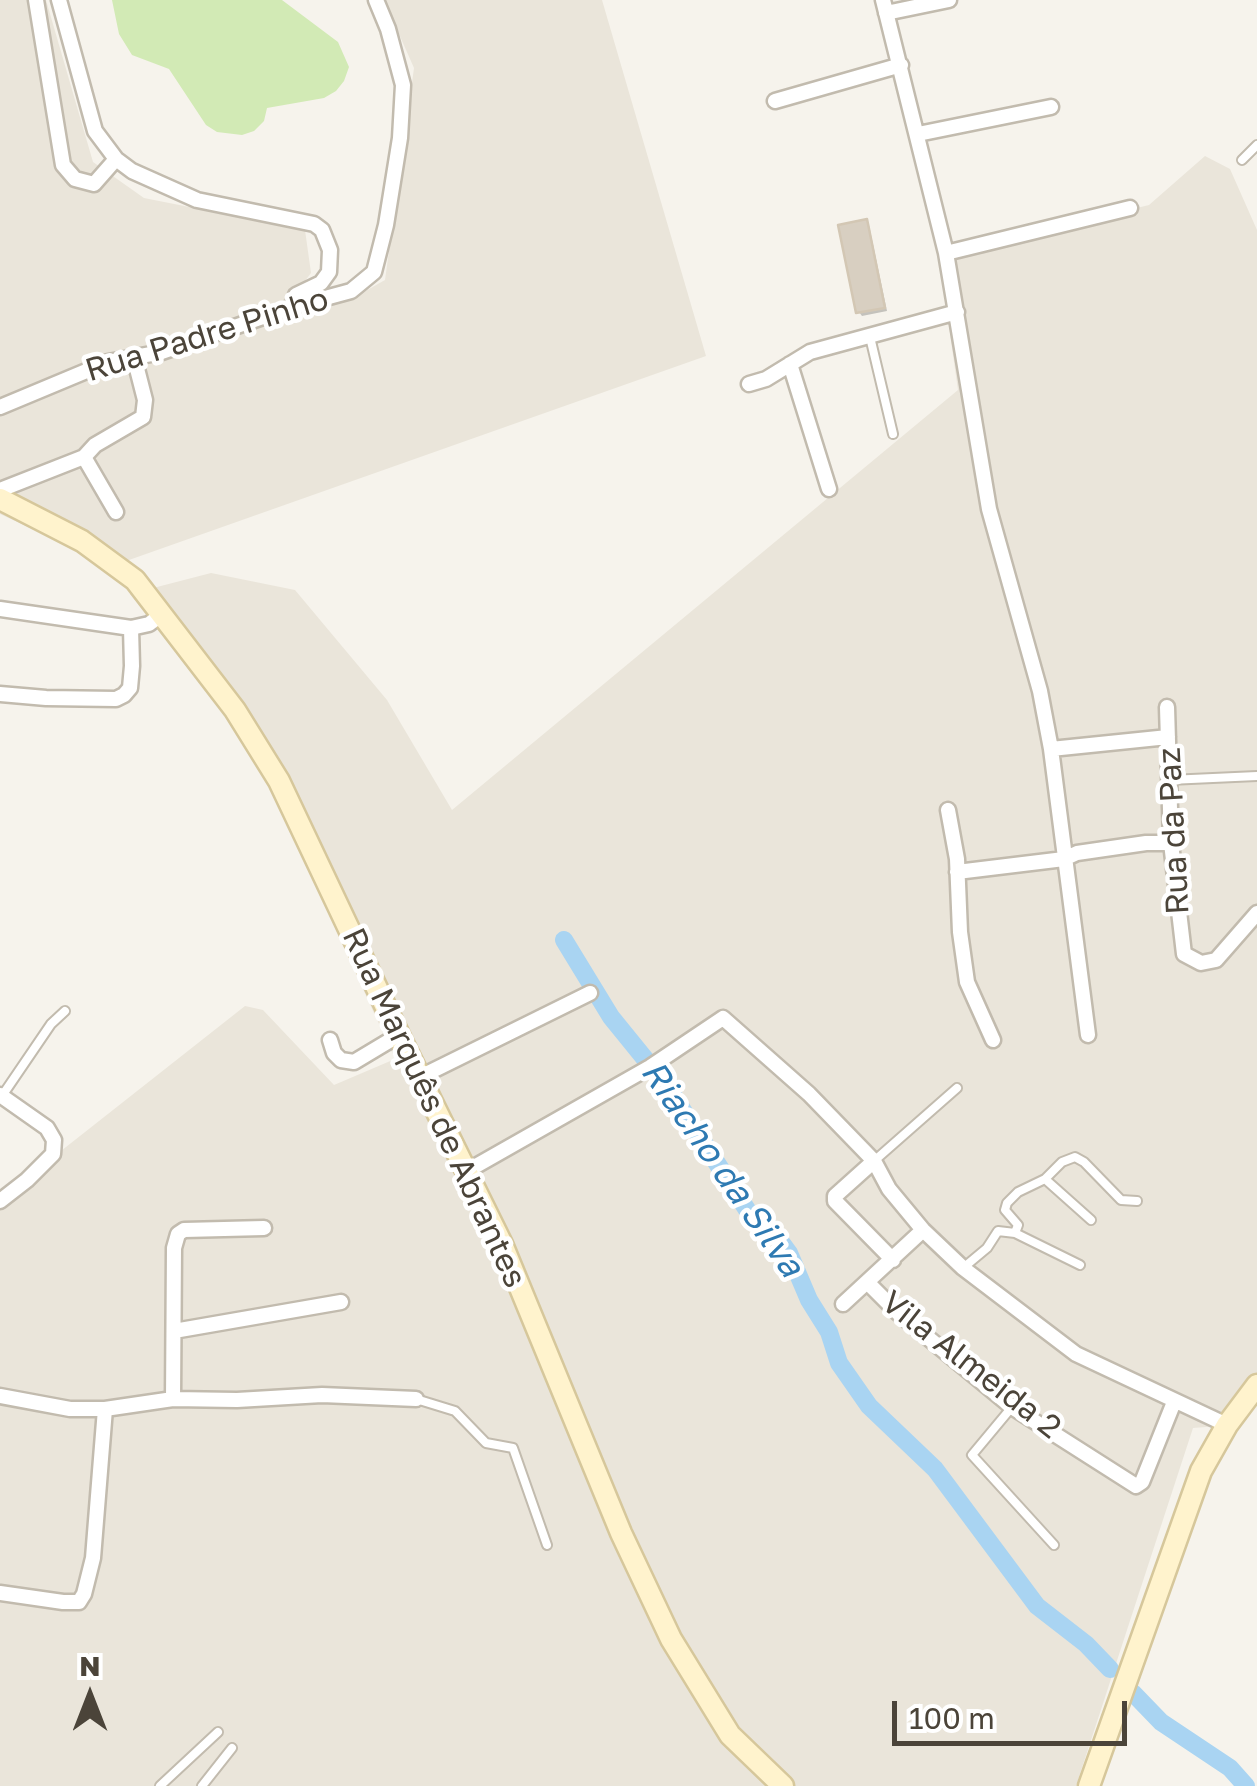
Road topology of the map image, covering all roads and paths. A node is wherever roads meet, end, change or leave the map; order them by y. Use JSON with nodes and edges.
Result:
{"nodes":[{"id":1,"x":36,"y":0,"type":"edge"},
{"id":2,"x":59,"y":0,"type":"edge"},
{"id":3,"x":376,"y":0,"type":"edge"},
{"id":4,"x":950,"y":0,"type":"edge"},
{"id":5,"x":884,"y":7,"type":"edge"},
{"id":6,"x":901,"y":65,"type":"junction"},
{"id":7,"x":774,"y":101,"type":"dead end"},
{"id":8,"x":1051,"y":107,"type":"dead end"},
{"id":9,"x":918,"y":134,"type":"junction"},
{"id":10,"x":1257,"y":145,"type":"edge"},
{"id":11,"x":116,"y":160,"type":"junction"},
{"id":12,"x":1242,"y":160,"type":"dead end"},
{"id":13,"x":1130,"y":208,"type":"dead end"},
{"id":14,"x":946,"y":253,"type":"junction"},
{"id":15,"x":292,"y":307,"type":"junction"},
{"id":16,"x":956,"y":312,"type":"junction"},
{"id":17,"x":870,"y":337,"type":"junction"},
{"id":18,"x":134,"y":357,"type":"junction"},
{"id":19,"x":790,"y":364,"type":"junction"},
{"id":20,"x":749,"y":384,"type":"dead end"},
{"id":21,"x":0,"y":407,"type":"edge"},
{"id":22,"x":893,"y":434,"type":"dead end"},
{"id":23,"x":84,"y":457,"type":"junction"},
{"id":24,"x":830,"y":488,"type":"dead end"},
{"id":25,"x":0,"y":490,"type":"edge"},
{"id":26,"x":0,"y":499,"type":"edge"},
{"id":27,"x":116,"y":512,"type":"dead end"},
{"id":28,"x":0,"y":610,"type":"edge"},
{"id":29,"x":162,"y":614,"type":"junction"},
{"id":30,"x":131,"y":628,"type":"junction"},
{"id":31,"x":0,"y":694,"type":"edge"},
{"id":32,"x":1168,"y":708,"type":"dead end"},
{"id":33,"x":1168,"y":737,"type":"junction"},
{"id":34,"x":1051,"y":750,"type":"junction"},
{"id":35,"x":1257,"y":776,"type":"edge"},
{"id":36,"x":1169,"y":780,"type":"junction"},
{"id":37,"x":948,"y":810,"type":"dead end"},
{"id":38,"x":1170,"y":843,"type":"junction"},
{"id":39,"x":1064,"y":859,"type":"junction"},
{"id":40,"x":957,"y":872,"type":"junction"},
{"id":41,"x":1257,"y":913,"type":"edge"},
{"id":42,"x":590,"y":993,"type":"dead end"},
{"id":43,"x":65,"y":1011,"type":"dead end"},
{"id":44,"x":399,"y":1035,"type":"junction"},
{"id":45,"x":1088,"y":1035,"type":"dead end"},
{"id":46,"x":330,"y":1040,"type":"dead end"},
{"id":47,"x":992,"y":1040,"type":"dead end"},
{"id":48,"x":422,"y":1076,"type":"junction"},
{"id":49,"x":957,"y":1088,"type":"dead end"},
{"id":50,"x":1,"y":1096,"type":"edge"},
{"id":51,"x":874,"y":1161,"type":"junction"},
{"id":52,"x":467,"y":1172,"type":"junction"},
{"id":53,"x":1044,"y":1179,"type":"junction"},
{"id":54,"x":0,"y":1201,"type":"edge"},
{"id":55,"x":1137,"y":1201,"type":"dead end"},
{"id":56,"x":1090,"y":1220,"type":"dead end"},
{"id":57,"x":264,"y":1228,"type":"dead end"},
{"id":58,"x":923,"y":1230,"type":"junction"},
{"id":59,"x":1015,"y":1233,"type":"junction"},
{"id":60,"x":892,"y":1260,"type":"junction"},
{"id":61,"x":1080,"y":1265,"type":"dead end"},
{"id":62,"x":963,"y":1268,"type":"junction"},
{"id":63,"x":868,"y":1283,"type":"junction"},
{"id":64,"x":341,"y":1302,"type":"dead end"},
{"id":65,"x":843,"y":1304,"type":"dead end"},
{"id":66,"x":174,"y":1331,"type":"junction"},
{"id":67,"x":1257,"y":1385,"type":"edge"},
{"id":68,"x":0,"y":1396,"type":"edge"},
{"id":69,"x":416,"y":1398,"type":"joint"},
{"id":70,"x":172,"y":1400,"type":"junction"},
{"id":71,"x":1174,"y":1402,"type":"junction"},
{"id":72,"x":1012,"y":1407,"type":"junction"},
{"id":73,"x":106,"y":1409,"type":"junction"},
{"id":74,"x":1227,"y":1425,"type":"junction"},
{"id":75,"x":547,"y":1545,"type":"dead end"},
{"id":76,"x":1054,"y":1545,"type":"dead end"},
{"id":77,"x":0,"y":1593,"type":"edge"},
{"id":78,"x":218,"y":1732,"type":"dead end"},
{"id":79,"x":232,"y":1748,"type":"dead end"},
{"id":80,"x":160,"y":1786,"type":"edge"},
{"id":81,"x":202,"y":1786,"type":"edge"},
{"id":82,"x":784,"y":1786,"type":"edge"},
{"id":83,"x":1089,"y":1786,"type":"edge"}],
"edges":[{"from":1,"to":11,"type":"street"},
{"from":2,"to":11,"type":"street"},
{"from":3,"to":15,"type":"street","name":"Rua Padre Pinho"},
{"from":4,"to":5,"type":"street"},
{"from":5,"to":6,"type":"street"},
{"from":6,"to":7,"type":"street"},
{"from":6,"to":9,"type":"street"},
{"from":8,"to":9,"type":"street"},
{"from":9,"to":14,"type":"street"},
{"from":10,"to":12,"type":"lane"},
{"from":11,"to":15,"type":"street"},
{"from":13,"to":14,"type":"street"},
{"from":14,"to":16,"type":"street"},
{"from":15,"to":18,"type":"street","name":"Rua Padre Pinho"},
{"from":16,"to":17,"type":"street"},
{"from":16,"to":34,"type":"street"},
{"from":17,"to":19,"type":"street"},
{"from":17,"to":22,"type":"lane"},
{"from":18,"to":21,"type":"street","name":"Rua Padre Pinho"},
{"from":18,"to":23,"type":"street"},
{"from":19,"to":20,"type":"street"},
{"from":19,"to":24,"type":"street"},
{"from":23,"to":25,"type":"street"},
{"from":23,"to":27,"type":"street"},
{"from":26,"to":29,"type":"street","name":"Rua Marquês de Abrantes"},
{"from":28,"to":30,"type":"street"},
{"from":29,"to":30,"type":"street"},
{"from":29,"to":44,"type":"street","name":"Rua Marquês de Abrantes"},
{"from":30,"to":31,"type":"street"},
{"from":32,"to":33,"type":"street","name":"Rua da Paz"},
{"from":33,"to":34,"type":"street"},
{"from":33,"to":36,"type":"street","name":"Rua da Paz"},
{"from":34,"to":39,"type":"street"},
{"from":35,"to":36,"type":"lane"},
{"from":36,"to":38,"type":"street","name":"Rua da Paz"},
{"from":37,"to":40,"type":"street"},
{"from":38,"to":39,"type":"street"},
{"from":38,"to":41,"type":"street","name":"Rua da Paz"},
{"from":39,"to":40,"type":"street"},
{"from":39,"to":45,"type":"street"},
{"from":40,"to":47,"type":"street"},
{"from":42,"to":48,"type":"street"},
{"from":43,"to":50,"type":"lane"},
{"from":44,"to":46,"type":"street"},
{"from":44,"to":48,"type":"street","name":"Rua Marquês de Abrantes"},
{"from":48,"to":52,"type":"street","name":"Rua Marquês de Abrantes"},
{"from":49,"to":51,"type":"lane"},
{"from":50,"to":54,"type":"street"},
{"from":51,"to":52,"type":"street"},
{"from":51,"to":58,"type":"street"},
{"from":51,"to":60,"type":"street"},
{"from":52,"to":82,"type":"street","name":"Rua Marquês de Abrantes"},
{"from":53,"to":55,"type":"lane"},
{"from":53,"to":56,"type":"lane"},
{"from":53,"to":59,"type":"lane"},
{"from":57,"to":66,"type":"street"},
{"from":58,"to":60,"type":"street"},
{"from":58,"to":62,"type":"street"},
{"from":59,"to":61,"type":"lane"},
{"from":59,"to":62,"type":"lane"},
{"from":60,"to":63,"type":"street"},
{"from":62,"to":71,"type":"street"},
{"from":63,"to":65,"type":"street"},
{"from":63,"to":72,"type":"street","name":"Vila Almeida 2"},
{"from":64,"to":66,"type":"street"},
{"from":66,"to":70,"type":"street"},
{"from":67,"to":74,"type":"street"},
{"from":68,"to":73,"type":"street"},
{"from":69,"to":70,"type":"street"},
{"from":69,"to":75,"type":"lane"},
{"from":70,"to":73,"type":"street"},
{"from":71,"to":72,"type":"street","name":"Vila Almeida 2"},
{"from":71,"to":74,"type":"street"},
{"from":72,"to":76,"type":"lane"},
{"from":73,"to":77,"type":"street"},
{"from":74,"to":83,"type":"street"},
{"from":78,"to":80,"type":"lane"},
{"from":79,"to":81,"type":"lane"}]}
